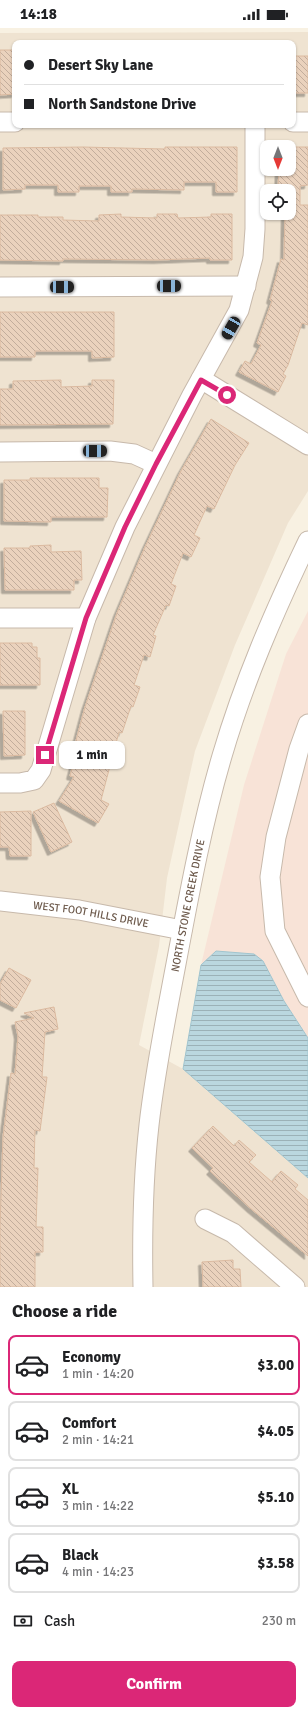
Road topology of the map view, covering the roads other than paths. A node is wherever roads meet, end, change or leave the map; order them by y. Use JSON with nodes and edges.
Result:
{"nodes":[{"id":1,"x":0,"y":122,"type":"edge"},
{"id":2,"x":12,"y":122,"type":"edge"},
{"id":3,"x":296,"y":122,"type":"edge"},
{"id":4,"x":308,"y":122,"type":"edge"},
{"id":5,"x":255,"y":128,"type":"edge"},
{"id":6,"x":246,"y":286,"type":"junction"},
{"id":7,"x":0,"y":287,"type":"edge"},
{"id":8,"x":201,"y":380,"type":"junction"},
{"id":9,"x":308,"y":445,"type":"edge"},
{"id":10,"x":0,"y":452,"type":"edge"},
{"id":11,"x":156,"y":464,"type":"junction"},
{"id":12,"x":308,"y":541,"type":"edge"},
{"id":13,"x":0,"y":618,"type":"edge"},
{"id":14,"x":86,"y":618,"type":"junction"},
{"id":15,"x":308,"y":724,"type":"edge"},
{"id":16,"x":0,"y":783,"type":"edge"},
{"id":17,"x":0,"y":901,"type":"edge"},
{"id":18,"x":182,"y":930,"type":"junction"},
{"id":19,"x":308,"y":997,"type":"edge"},
{"id":20,"x":205,"y":1219,"type":"dead end"},
{"id":21,"x":275,"y":1280,"type":"edge"},
{"id":22,"x":144,"y":1287,"type":"edge"},
{"id":23,"x":295,"y":1287,"type":"edge"}],
"edges":[{"from":1,"to":2,"type":"street"},
{"from":3,"to":4,"type":"street"},
{"from":5,"to":6,"type":"street"},
{"from":6,"to":7,"type":"street"},
{"from":6,"to":8,"type":"street"},
{"from":8,"to":9,"type":"street"},
{"from":8,"to":11,"type":"street"},
{"from":10,"to":11,"type":"street"},
{"from":11,"to":14,"type":"street"},
{"from":12,"to":18,"type":"street","name":"NORTH STONE CREEK DRIVE"},
{"from":13,"to":14,"type":"street"},
{"from":14,"to":16,"type":"street"},
{"from":15,"to":19,"type":"street"},
{"from":17,"to":18,"type":"street","name":"WEST FOOT HILLS DRIVE"},
{"from":18,"to":22,"type":"street","name":"NORTH STONE CREEK DRIVE"},
{"from":20,"to":21,"type":"street"},
{"from":21,"to":23,"type":"street"}]}
